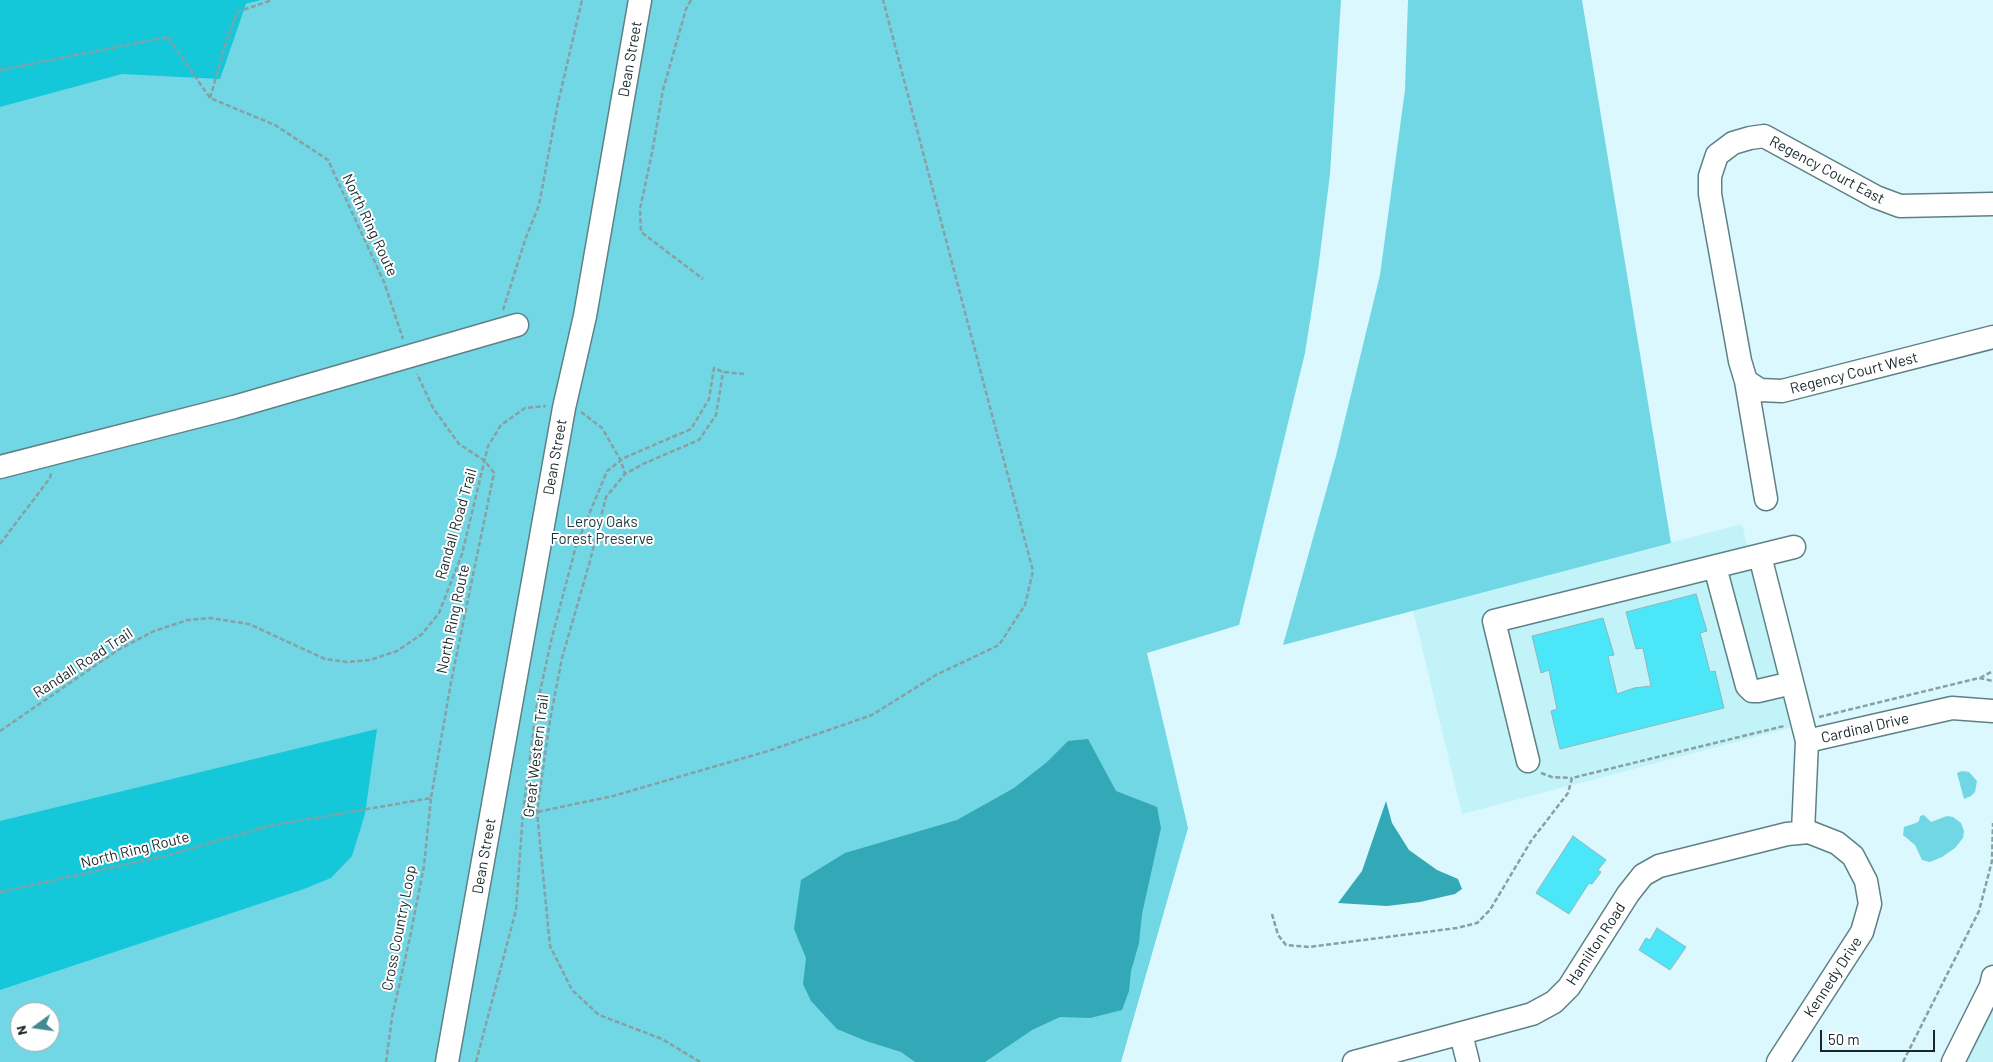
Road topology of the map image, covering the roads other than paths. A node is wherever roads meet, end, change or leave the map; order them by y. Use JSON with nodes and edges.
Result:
{"nodes":[{"id":1,"x":640,"y":0,"type":"edge"},
{"id":2,"x":1993,"y":204,"type":"edge"},
{"id":3,"x":507,"y":328,"type":"road end"},
{"id":4,"x":1993,"y":338,"type":"edge"},
{"id":5,"x":1746,"y":381,"type":"junction"},
{"id":6,"x":0,"y":467,"type":"edge"},
{"id":7,"x":1766,"y":499,"type":"dead end"},
{"id":8,"x":1794,"y":547,"type":"dead end"},
{"id":9,"x":1760,"y":556,"type":"junction"},
{"id":10,"x":1715,"y":567,"type":"junction"},
{"id":11,"x":1792,"y":683,"type":"junction"},
{"id":12,"x":1993,"y":711,"type":"edge"},
{"id":13,"x":1807,"y":741,"type":"junction"},
{"id":14,"x":1528,"y":761,"type":"road end"},
{"id":15,"x":1803,"y":832,"type":"junction"},
{"id":16,"x":1993,"y":977,"type":"edge"},
{"id":17,"x":1986,"y":1011,"type":"edge"},
{"id":18,"x":1461,"y":1034,"type":"junction"},
{"id":19,"x":447,"y":1062,"type":"edge"},
{"id":20,"x":1354,"y":1062,"type":"edge"},
{"id":21,"x":1468,"y":1062,"type":"edge"},
{"id":22,"x":1778,"y":1062,"type":"edge"},
{"id":23,"x":1953,"y":1062,"type":"edge"}],
"edges":[{"from":1,"to":19,"type":"street","name":"Dean Street"},
{"from":2,"to":5,"type":"street","name":"Regency Court East"},
{"from":3,"to":6,"type":"street"},
{"from":4,"to":5,"type":"street","name":"Regency Court West"},
{"from":5,"to":7,"type":"street"},
{"from":8,"to":9,"type":"street"},
{"from":9,"to":10,"type":"street"},
{"from":9,"to":11,"type":"street","name":"Cardinal Drive"},
{"from":10,"to":11,"type":"street"},
{"from":10,"to":14,"type":"street"},
{"from":11,"to":13,"type":"street","name":"Cardinal Drive"},
{"from":12,"to":13,"type":"street","name":"Cardinal Drive"},
{"from":13,"to":15,"type":"street"},
{"from":15,"to":18,"type":"street","name":"Hamilton Road"},
{"from":15,"to":22,"type":"street","name":"Kennedy Drive"},
{"from":16,"to":17,"type":"street"},
{"from":17,"to":23,"type":"street"},
{"from":18,"to":20,"type":"street","name":"Hamilton Road"},
{"from":18,"to":21,"type":"street"}]}
